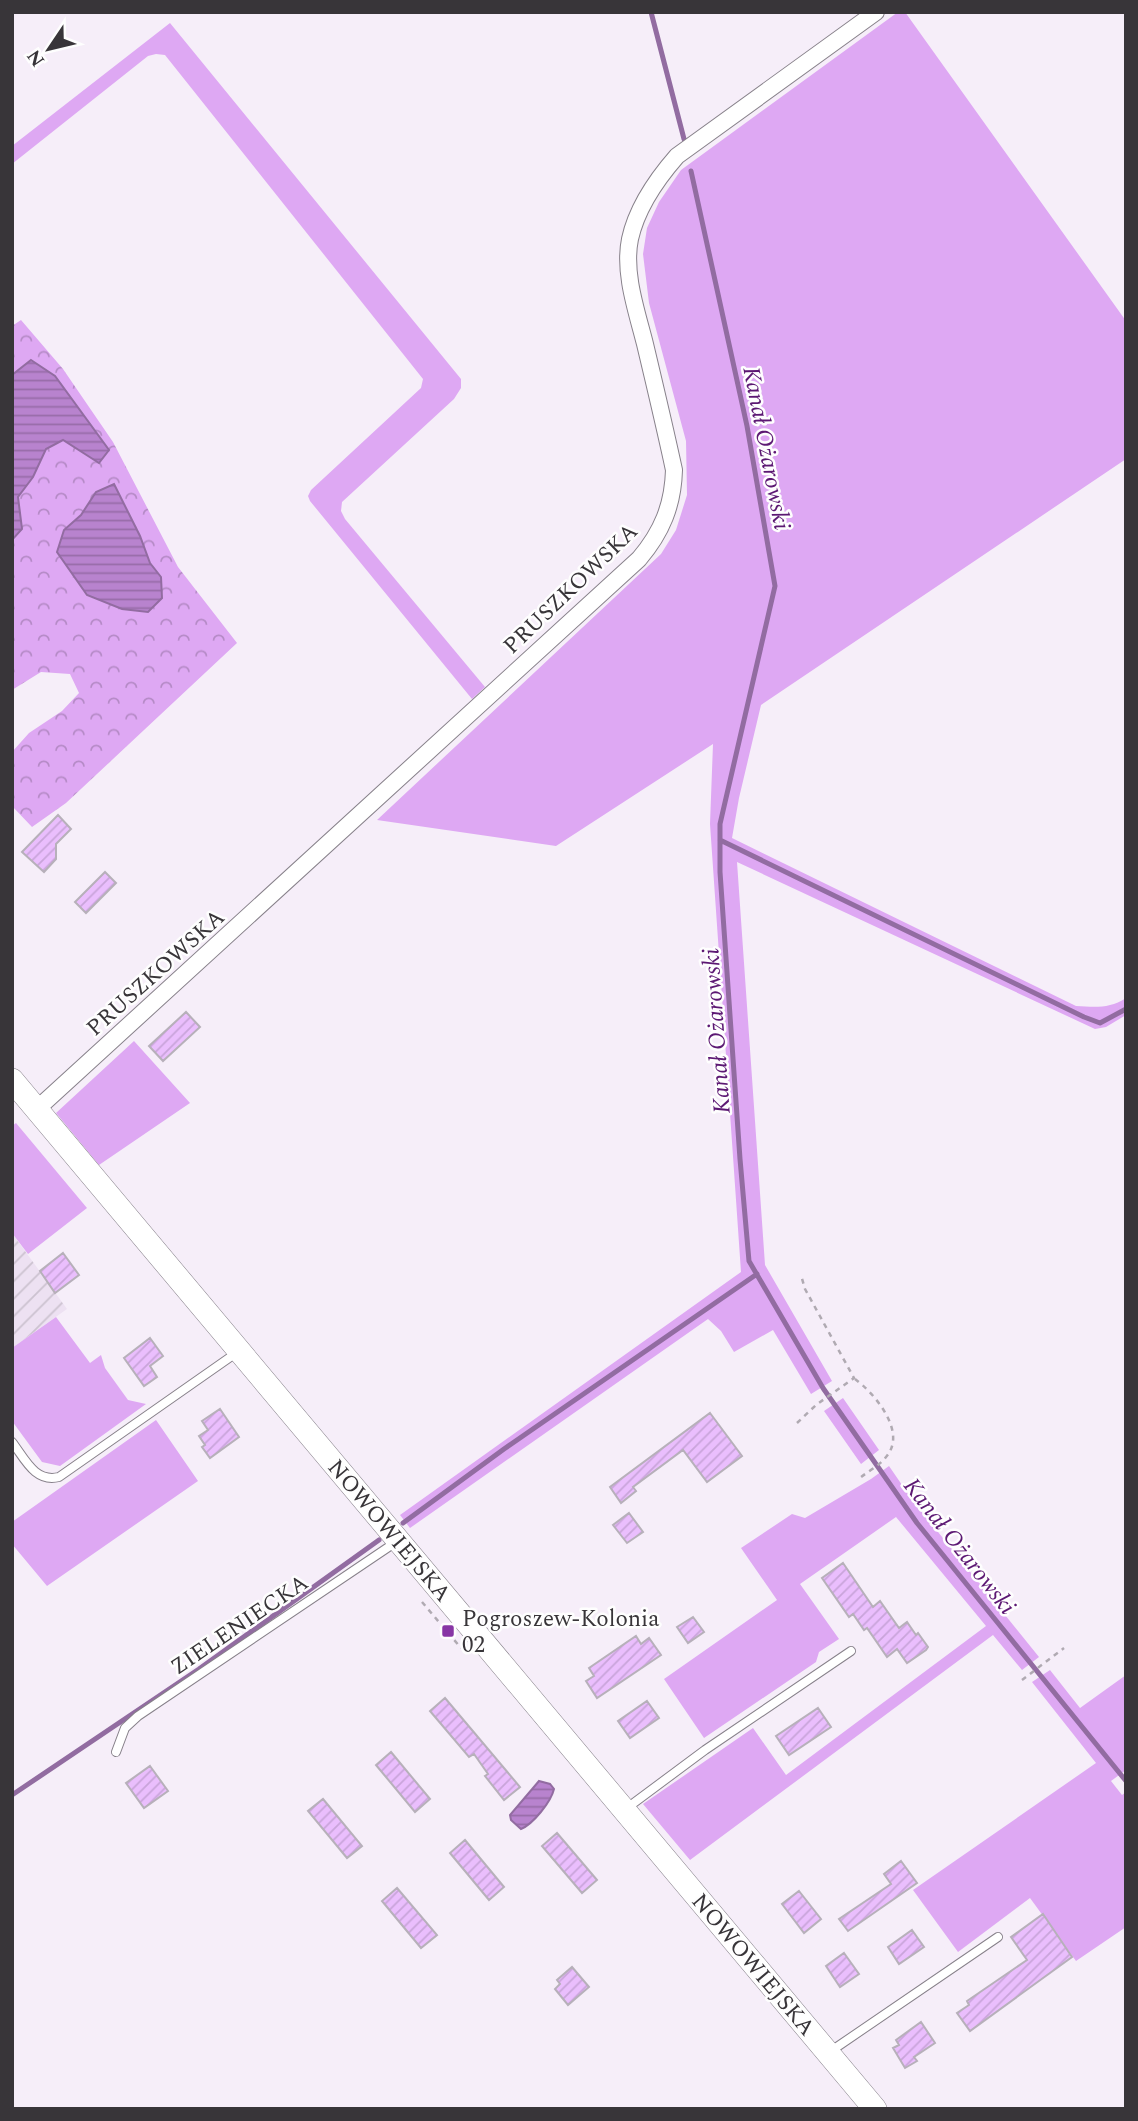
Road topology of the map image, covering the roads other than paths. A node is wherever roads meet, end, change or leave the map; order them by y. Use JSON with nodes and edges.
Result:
{"nodes":[{"id":1,"x":877,"y":12,"type":"edge"},
{"id":2,"x":12,"y":1080,"type":"edge"},
{"id":3,"x":37,"y":1109,"type":"junction"},
{"id":4,"x":240,"y":1350,"type":"junction"},
{"id":5,"x":12,"y":1442,"type":"edge"},
{"id":6,"x":399,"y":1541,"type":"junction"},
{"id":7,"x":851,"y":1651,"type":"dead end"},
{"id":8,"x":116,"y":1752,"type":"dead end"},
{"id":9,"x":625,"y":1810,"type":"junction"},
{"id":10,"x":999,"y":1937,"type":"dead end"},
{"id":11,"x":828,"y":2052,"type":"junction"},
{"id":12,"x":875,"y":2109,"type":"edge"}],
"edges":[{"from":1,"to":3,"type":"street","name":"PRUSZKOWSKA"},
{"from":2,"to":3,"type":"street","name":"NOWOWIEJSKA"},
{"from":3,"to":4,"type":"street","name":"NOWOWIEJSKA"},
{"from":4,"to":5,"type":"lane"},
{"from":4,"to":6,"type":"street","name":"NOWOWIEJSKA"},
{"from":6,"to":8,"type":"lane","name":"ZIELENIECKA"},
{"from":6,"to":9,"type":"street","name":"NOWOWIEJSKA"},
{"from":7,"to":9,"type":"lane"},
{"from":9,"to":11,"type":"street","name":"NOWOWIEJSKA"},
{"from":10,"to":11,"type":"lane"},
{"from":11,"to":12,"type":"street","name":"NOWOWIEJSKA"}]}
